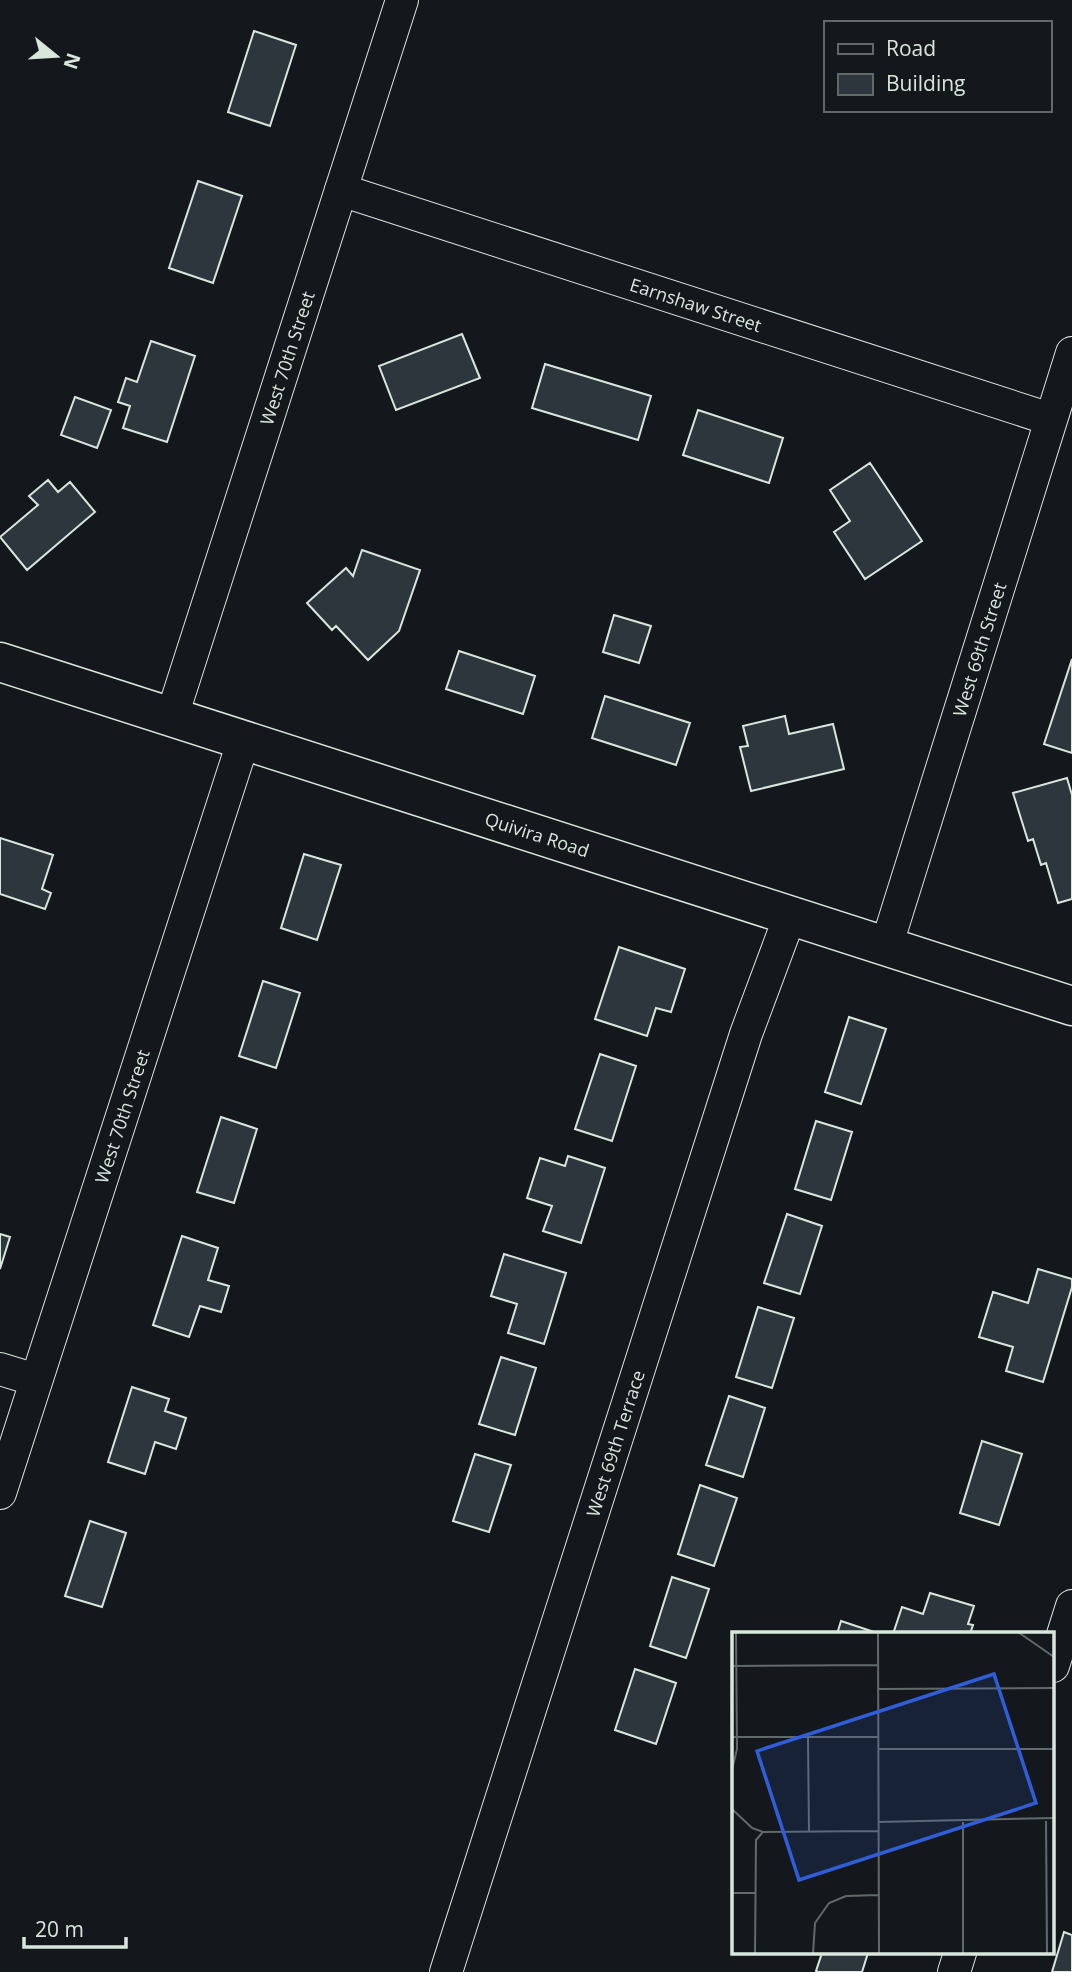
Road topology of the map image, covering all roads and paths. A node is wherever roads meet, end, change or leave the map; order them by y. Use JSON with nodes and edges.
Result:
{"nodes":[{"id":1,"x":402,"y":0,"type":"edge"},
{"id":2,"x":341,"y":190,"type":"junction"},
{"id":3,"x":1072,"y":353,"type":"edge"},
{"id":4,"x":1051,"y":419,"type":"junction"},
{"id":5,"x":0,"y":662,"type":"edge"},
{"id":6,"x":173,"y":716,"type":"junction"},
{"id":7,"x":244,"y":739,"type":"junction"},
{"id":8,"x":790,"y":916,"type":"junction"},
{"id":9,"x":886,"y":947,"type":"junction"},
{"id":10,"x":1072,"y":1006,"type":"edge"},
{"id":11,"x":0,"y":1369,"type":"edge"},
{"id":12,"x":36,"y":1380,"type":"junction"},
{"id":13,"x":0,"y":1493,"type":"edge"},
{"id":14,"x":1072,"y":1606,"type":"edge"},
{"id":15,"x":1054,"y":1663,"type":"edge"},
{"id":16,"x":960,"y":1954,"type":"edge"},
{"id":17,"x":446,"y":1972,"type":"edge"},
{"id":18,"x":954,"y":1972,"type":"edge"}],
"edges":[{"from":1,"to":2,"type":"street","name":"West 70th Street"},
{"from":2,"to":4,"type":"street","name":"Earnshaw Street"},
{"from":2,"to":6,"type":"street","name":"West 70th Street"},
{"from":3,"to":4,"type":"street","name":"West 69th Street"},
{"from":4,"to":9,"type":"street","name":"West 69th Street"},
{"from":5,"to":6,"type":"main road","name":"Quivira Road"},
{"from":6,"to":7,"type":"main road","name":"Quivira Road"},
{"from":7,"to":8,"type":"main road","name":"Quivira Road"},
{"from":7,"to":12,"type":"street","name":"West 70th Street"},
{"from":8,"to":9,"type":"main road","name":"Quivira Road"},
{"from":8,"to":17,"type":"street","name":"West 69th Terrace"},
{"from":9,"to":10,"type":"main road","name":"Quivira Road"},
{"from":11,"to":12,"type":"street"},
{"from":12,"to":13,"type":"street","name":"West 70th Street"},
{"from":14,"to":15,"type":"street"},
{"from":16,"to":18,"type":"street"}]}
